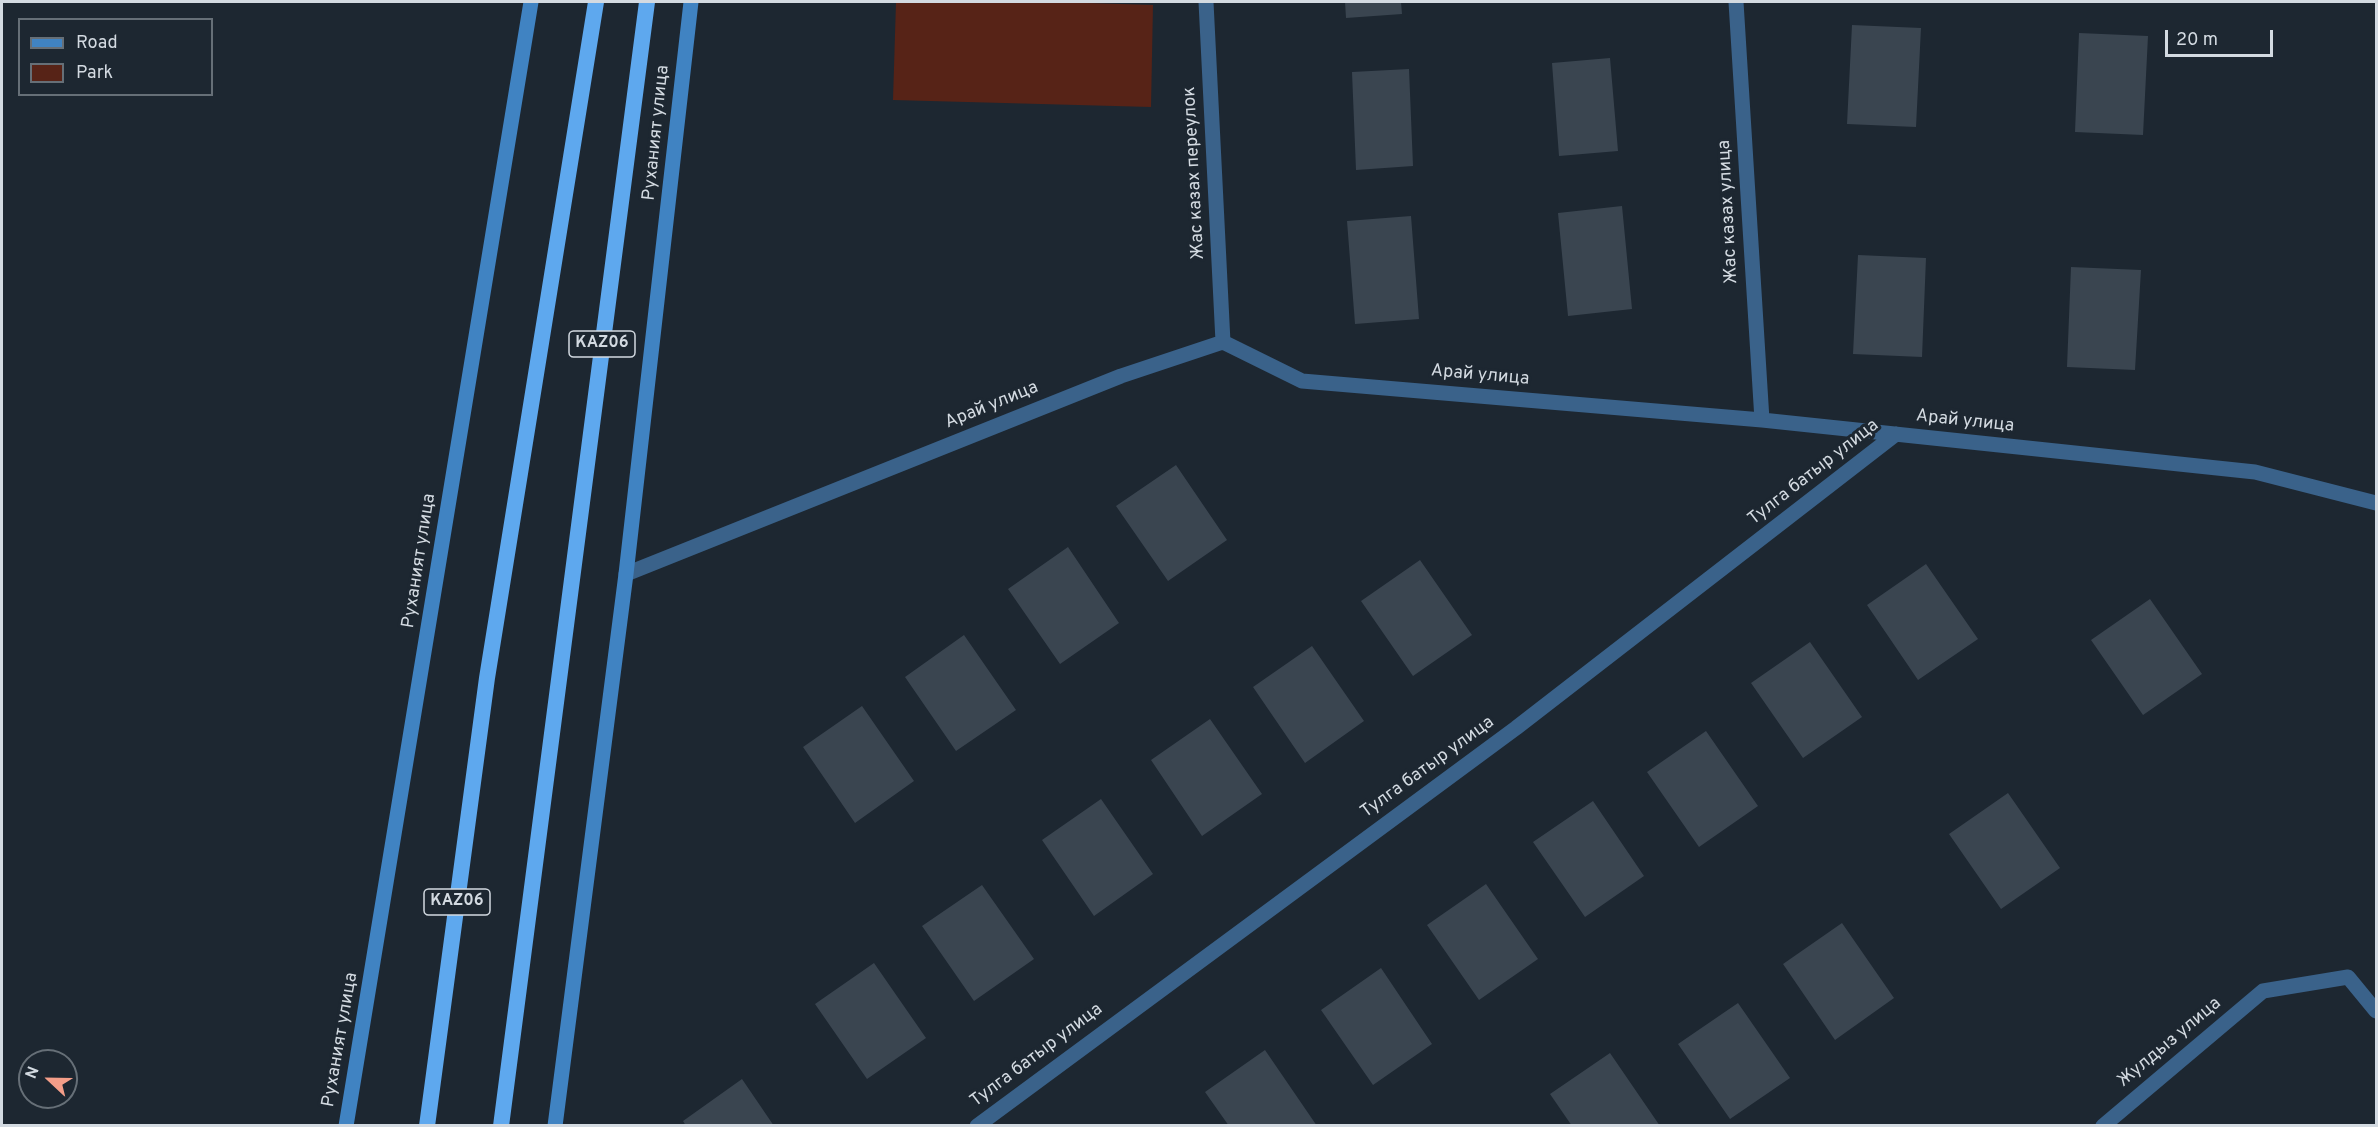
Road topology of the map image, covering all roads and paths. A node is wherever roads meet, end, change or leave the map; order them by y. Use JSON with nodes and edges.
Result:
{"nodes":[{"id":1,"x":531,"y":2,"type":"edge"},
{"id":2,"x":596,"y":2,"type":"edge"},
{"id":3,"x":647,"y":2,"type":"edge"},
{"id":4,"x":691,"y":2,"type":"edge"},
{"id":5,"x":1206,"y":2,"type":"edge"},
{"id":6,"x":1736,"y":2,"type":"edge"},
{"id":7,"x":1223,"y":342,"type":"junction"},
{"id":8,"x":1762,"y":420,"type":"junction"},
{"id":9,"x":1896,"y":434,"type":"junction"},
{"id":10,"x":2376,"y":503,"type":"edge"},
{"id":11,"x":626,"y":574,"type":"junction"},
{"id":12,"x":2376,"y":1011,"type":"edge"},
{"id":13,"x":346,"y":1125,"type":"edge"},
{"id":14,"x":427,"y":1125,"type":"edge"},
{"id":15,"x":501,"y":1125,"type":"edge"},
{"id":16,"x":555,"y":1125,"type":"edge"},
{"id":17,"x":977,"y":1125,"type":"edge"},
{"id":18,"x":2103,"y":1125,"type":"edge"}],
"edges":[{"from":1,"to":13,"type":"main road","name":"Руханият улица"},
{"from":2,"to":14,"type":"highway","number":"KАZ06"},
{"from":3,"to":15,"type":"highway","number":"KАZ06"},
{"from":4,"to":11,"type":"main road","name":"Руханият улица"},
{"from":5,"to":7,"type":"street","name":"Жас казах переулок"},
{"from":6,"to":8,"type":"street","name":"Жас казах улица"},
{"from":7,"to":8,"type":"street","name":"Арай улица"},
{"from":7,"to":11,"type":"street","name":"Арай улица"},
{"from":8,"to":9,"type":"street","name":"Арай улица"},
{"from":9,"to":10,"type":"street","name":"Арай улица"},
{"from":9,"to":17,"type":"street","name":"Тулга батыр улица"},
{"from":11,"to":16,"type":"main road","name":"Руханият улица"},
{"from":12,"to":18,"type":"street","name":"Жулдыз улица"}]}
